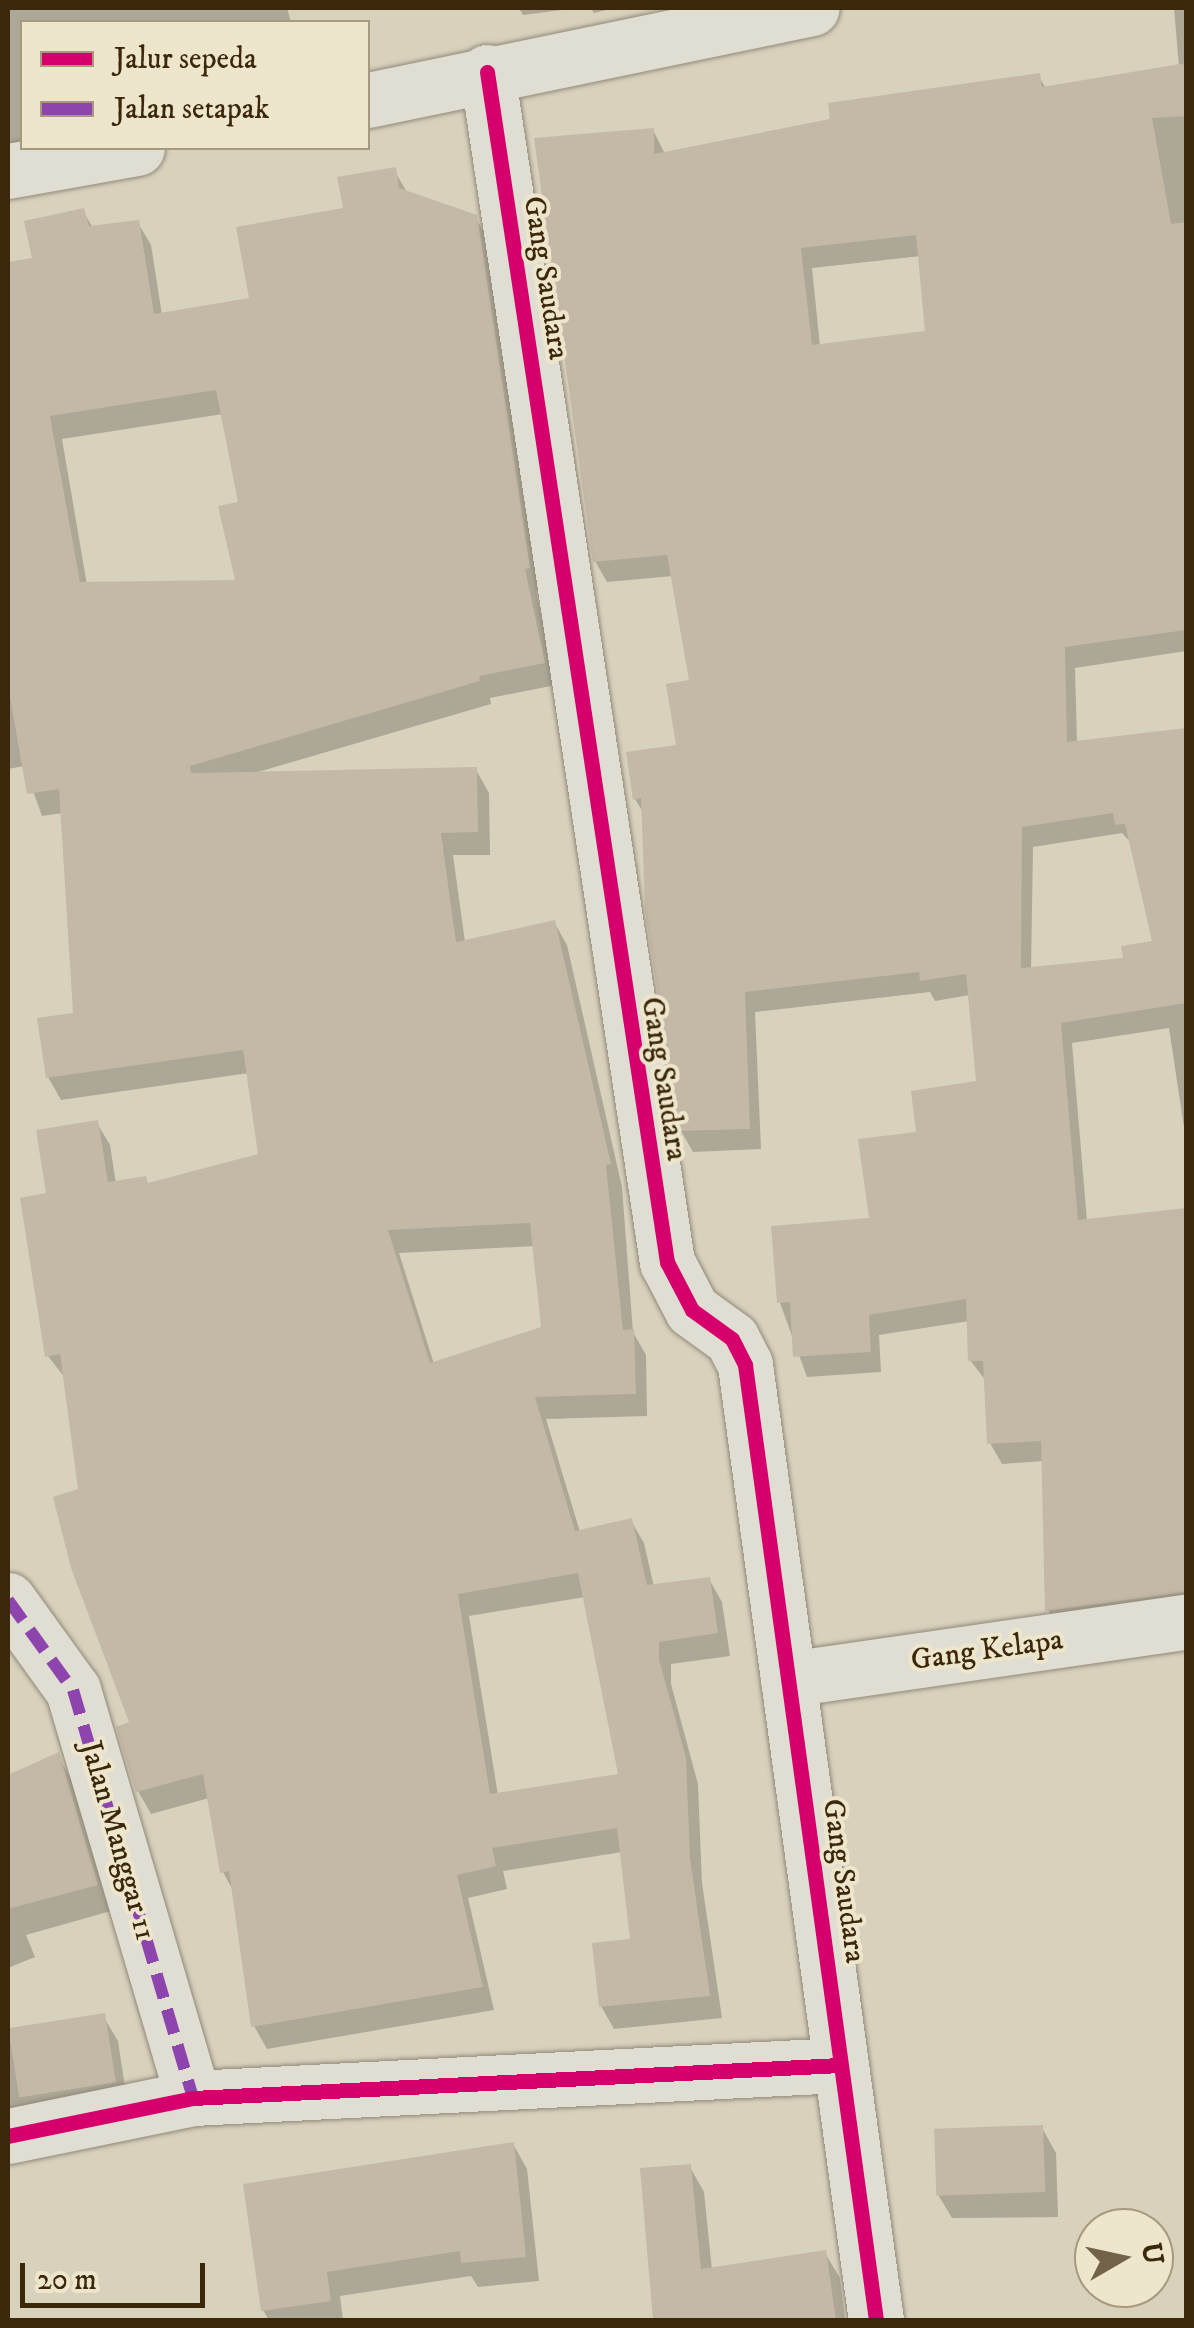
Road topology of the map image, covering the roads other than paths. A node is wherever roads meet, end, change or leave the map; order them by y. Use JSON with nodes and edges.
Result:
{"nodes":[{"id":1,"x":812,"y":8,"type":"edge"},
{"id":2,"x":486,"y":72,"type":"junction"},
{"id":3,"x":370,"y":100,"type":"edge"},
{"id":4,"x":125,"y":150,"type":"edge"},
{"id":5,"x":8,"y":171,"type":"edge"},
{"id":6,"x":8,"y":1600,"type":"edge"},
{"id":7,"x":1186,"y":1622,"type":"edge"},
{"id":8,"x":788,"y":1679,"type":"junction"},
{"id":9,"x":840,"y":2065,"type":"junction"},
{"id":10,"x":193,"y":2098,"type":"junction"},
{"id":11,"x":8,"y":2136,"type":"edge"},
{"id":12,"x":876,"y":2320,"type":"edge"}],
"edges":[{"from":1,"to":2,"type":"street"},
{"from":2,"to":3,"type":"street"},
{"from":2,"to":8,"type":"street","name":"Gang Saudara"},
{"from":4,"to":5,"type":"street"},
{"from":6,"to":10,"type":"street","name":"Jalan Manggar 11"},
{"from":7,"to":8,"type":"street","name":"Gang Kelapa"},
{"from":8,"to":9,"type":"street","name":"Gang Saudara"},
{"from":9,"to":10,"type":"street"},
{"from":9,"to":12,"type":"street","name":"Gang Saudara"},
{"from":10,"to":11,"type":"street"}]}
